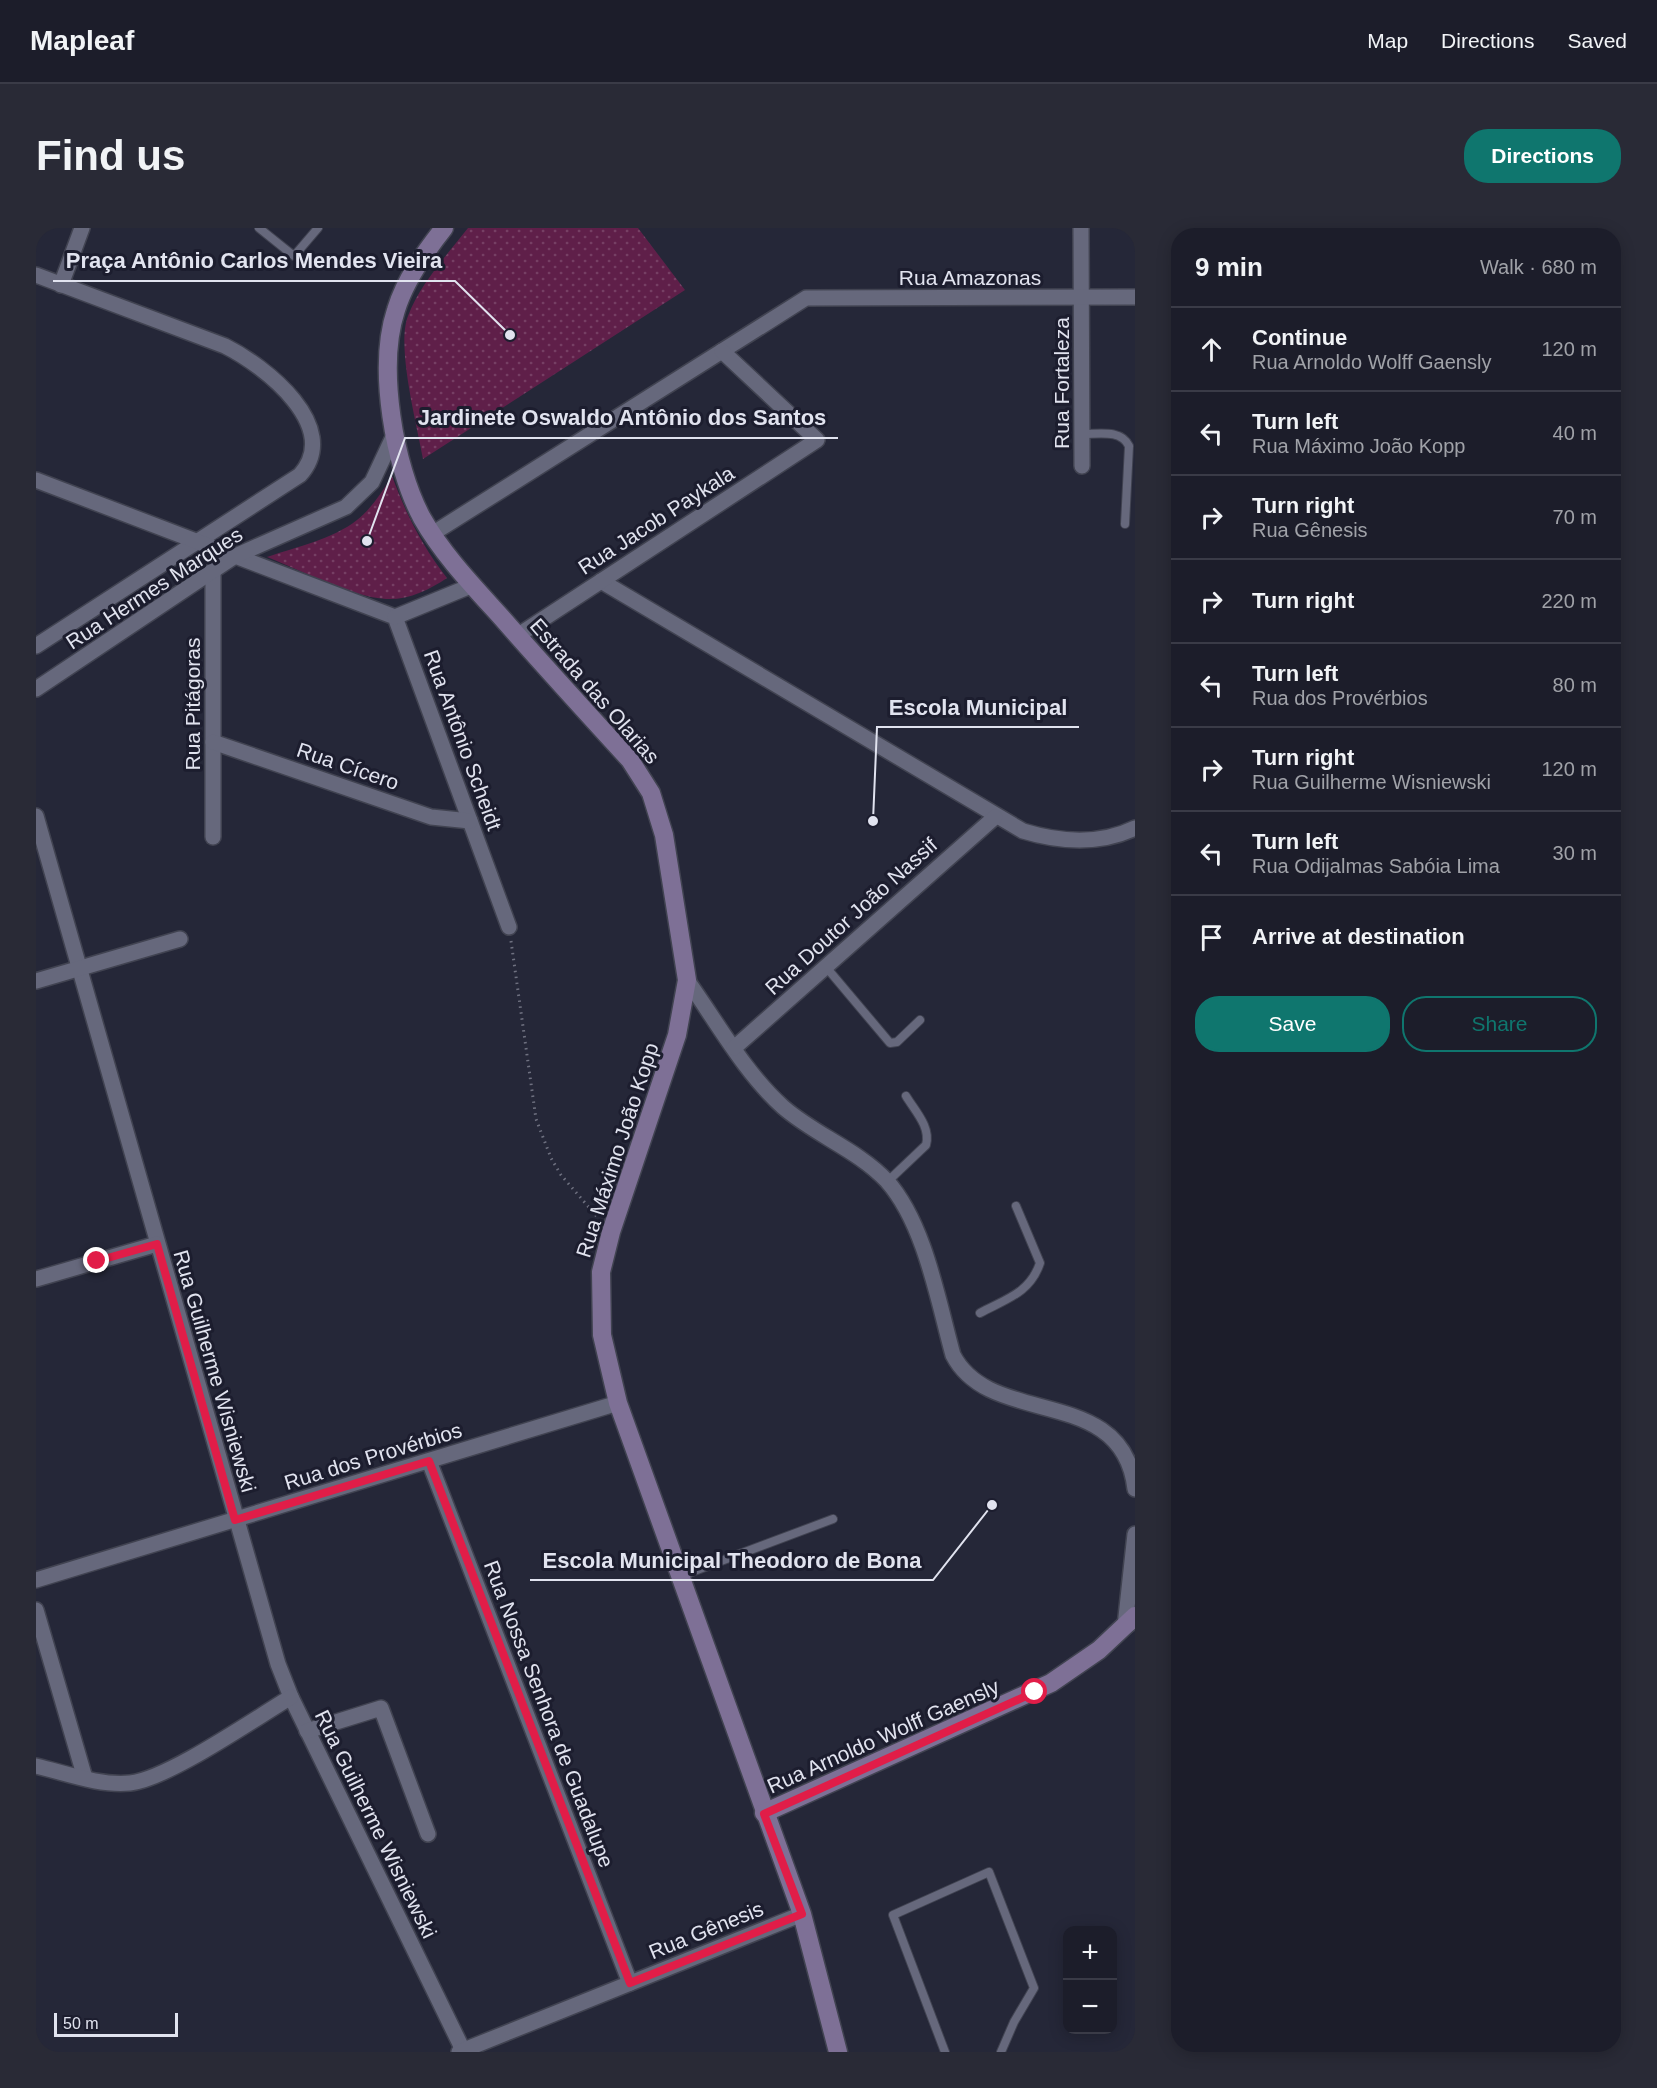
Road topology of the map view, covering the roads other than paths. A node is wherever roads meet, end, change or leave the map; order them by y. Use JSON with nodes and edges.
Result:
{"nodes":[{"id":1,"x":82,"y":228,"type":"edge"},
{"id":2,"x":259,"y":228,"type":"edge"},
{"id":3,"x":318,"y":228,"type":"edge"},
{"id":4,"x":444,"y":228,"type":"edge"},
{"id":5,"x":1081,"y":228,"type":"edge"},
{"id":6,"x":36,"y":275,"type":"edge"},
{"id":7,"x":61,"y":285,"type":"junction"},
{"id":8,"x":1082,"y":297,"type":"junction"},
{"id":9,"x":1135,"y":297,"type":"edge"},
{"id":10,"x":722,"y":351,"type":"junction"},
{"id":11,"x":395,"y":434,"type":"junction"},
{"id":12,"x":1082,"y":434,"type":"junction"},
{"id":13,"x":1082,"y":466,"type":"dead end"},
{"id":14,"x":36,"y":480,"type":"edge"},
{"id":15,"x":1125,"y":524,"type":"dead end"},
{"id":16,"x":432,"y":534,"type":"junction"},
{"id":17,"x":198,"y":541,"type":"junction"},
{"id":18,"x":235,"y":556,"type":"junction"},
{"id":19,"x":213,"y":571,"type":"junction"},
{"id":20,"x":601,"y":581,"type":"junction"},
{"id":21,"x":473,"y":585,"type":"junction"},
{"id":22,"x":395,"y":617,"type":"junction"},
{"id":23,"x":517,"y":636,"type":"junction"},
{"id":24,"x":36,"y":646,"type":"edge"},
{"id":25,"x":36,"y":689,"type":"edge"},
{"id":26,"x":213,"y":742,"type":"junction"},
{"id":27,"x":36,"y":816,"type":"edge"},
{"id":28,"x":995,"y":816,"type":"junction"},
{"id":29,"x":470,"y":820,"type":"junction"},
{"id":30,"x":1135,"y":828,"type":"edge"},
{"id":31,"x":213,"y":837,"type":"dead end"},
{"id":32,"x":509,"y":927,"type":"road end"},
{"id":33,"x":180,"y":939,"type":"dead end"},
{"id":34,"x":826,"y":967,"type":"junction"},
{"id":35,"x":79,"y":969,"type":"junction"},
{"id":36,"x":687,"y":980,"type":"junction"},
{"id":37,"x":36,"y":981,"type":"edge"},
{"id":38,"x":920,"y":1020,"type":"dead end"},
{"id":39,"x":734,"y":1048,"type":"junction"},
{"id":40,"x":906,"y":1096,"type":"dead end"},
{"id":41,"x":887,"y":1182,"type":"junction"},
{"id":42,"x":1016,"y":1206,"type":"dead end"},
{"id":43,"x":157,"y":1244,"type":"junction"},
{"id":44,"x":36,"y":1279,"type":"edge"},
{"id":45,"x":980,"y":1313,"type":"dead end"},
{"id":46,"x":618,"y":1403,"type":"junction"},
{"id":47,"x":429,"y":1461,"type":"junction"},
{"id":48,"x":1135,"y":1489,"type":"edge"},
{"id":49,"x":833,"y":1519,"type":"dead end"},
{"id":50,"x":235,"y":1520,"type":"junction"},
{"id":51,"x":1135,"y":1534,"type":"edge"},
{"id":52,"x":680,"y":1576,"type":"junction"},
{"id":53,"x":36,"y":1580,"type":"edge"},
{"id":54,"x":36,"y":1610,"type":"edge"},
{"id":55,"x":1132,"y":1621,"type":"edge"},
{"id":56,"x":291,"y":1697,"type":"junction"},
{"id":57,"x":307,"y":1731,"type":"junction"},
{"id":58,"x":36,"y":1766,"type":"edge"},
{"id":59,"x":85,"y":1778,"type":"junction"},
{"id":60,"x":764,"y":1814,"type":"junction"},
{"id":61,"x":428,"y":1834,"type":"dead end"},
{"id":62,"x":802,"y":1914,"type":"junction"},
{"id":63,"x":630,"y":1983,"type":"junction"},
{"id":64,"x":461,"y":2051,"type":"edge"},
{"id":65,"x":838,"y":2052,"type":"edge"},
{"id":66,"x":945,"y":2052,"type":"edge"},
{"id":67,"x":1001,"y":2052,"type":"edge"}],
"edges":[{"from":1,"to":7,"type":"street"},
{"from":2,"to":3,"type":"lane"},
{"from":4,"to":11,"type":"main road","name":"Estrada das Olarias"},
{"from":5,"to":8,"type":"street","name":"Rua Fortaleza"},
{"from":6,"to":7,"type":"street"},
{"from":7,"to":17,"type":"street","name":"Rua Hermes Marques"},
{"from":8,"to":9,"type":"street","name":"Rua Amazonas"},
{"from":8,"to":10,"type":"street","name":"Rua Amazonas"},
{"from":8,"to":12,"type":"street","name":"Rua Fortaleza"},
{"from":10,"to":16,"type":"street"},
{"from":10,"to":20,"type":"street","name":"Rua Jacob Paykala"},
{"from":11,"to":16,"type":"main road","name":"Estrada das Olarias"},
{"from":11,"to":18,"type":"street","name":"Rua Hermes Marques"},
{"from":12,"to":13,"type":"street","name":"Rua Fortaleza"},
{"from":12,"to":15,"type":"lane"},
{"from":14,"to":17,"type":"street"},
{"from":16,"to":21,"type":"main road","name":"Estrada das Olarias"},
{"from":17,"to":18,"type":"street"},
{"from":17,"to":24,"type":"street","name":"Rua Hermes Marques"},
{"from":18,"to":19,"type":"street","name":"Rua Hermes Marques"},
{"from":18,"to":22,"type":"street"},
{"from":19,"to":25,"type":"street","name":"Rua Hermes Marques"},
{"from":19,"to":26,"type":"street","name":"Rua Pitágoras"},
{"from":20,"to":23,"type":"street","name":"Rua Jacob Paykala"},
{"from":20,"to":28,"type":"street"},
{"from":21,"to":22,"type":"street"},
{"from":21,"to":23,"type":"main road","name":"Estrada das Olarias"},
{"from":22,"to":29,"type":"street","name":"Rua Antônio Scheidt"},
{"from":23,"to":36,"type":"main road","name":"Estrada das Olarias"},
{"from":26,"to":29,"type":"street","name":"Rua Cícero"},
{"from":26,"to":31,"type":"street","name":"Rua Pitágoras"},
{"from":27,"to":35,"type":"street","name":"Rua Guilherme Wisniewski"},
{"from":28,"to":30,"type":"street"},
{"from":28,"to":34,"type":"street","name":"Rua Doutor João Nassif"},
{"from":29,"to":32,"type":"street","name":"Rua Antônio Scheidt"},
{"from":33,"to":35,"type":"street"},
{"from":34,"to":38,"type":"lane"},
{"from":34,"to":39,"type":"street","name":"Rua Doutor João Nassif"},
{"from":35,"to":37,"type":"street"},
{"from":35,"to":43,"type":"street","name":"Rua Guilherme Wisniewski"},
{"from":36,"to":39,"type":"street","name":"Estrada das Olarias"},
{"from":36,"to":46,"type":"main road","name":"Rua Máximo João Kopp"},
{"from":39,"to":41,"type":"street","name":"Estrada das Olarias"},
{"from":40,"to":41,"type":"lane"},
{"from":41,"to":48,"type":"street","name":"Estrada das Olarias"},
{"from":42,"to":45,"type":"lane"},
{"from":43,"to":44,"type":"street"},
{"from":43,"to":50,"type":"street","name":"Rua Guilherme Wisniewski"},
{"from":46,"to":47,"type":"street","name":"Rua dos Provérbios"},
{"from":46,"to":52,"type":"main road","name":"Rua Máximo João Kopp"},
{"from":47,"to":50,"type":"street","name":"Rua dos Provérbios"},
{"from":47,"to":63,"type":"street","name":"Rua Nossa Senhora de Guadalupe"},
{"from":49,"to":52,"type":"lane"},
{"from":50,"to":53,"type":"street","name":"Rua dos Provérbios"},
{"from":50,"to":56,"type":"street","name":"Rua Guilherme Wisniewski"},
{"from":51,"to":55,"type":"street"},
{"from":52,"to":60,"type":"main road","name":"Rua Máximo João Kopp"},
{"from":54,"to":59,"type":"street"},
{"from":55,"to":60,"type":"main road","name":"Rua Arnoldo Wolff Gaensly"},
{"from":56,"to":57,"type":"street","name":"Rua Guilherme Wisniewski"},
{"from":56,"to":59,"type":"street"},
{"from":57,"to":61,"type":"street"},
{"from":57,"to":64,"type":"street","name":"Rua Guilherme Wisniewski"},
{"from":58,"to":59,"type":"street"},
{"from":60,"to":62,"type":"main road","name":"Rua Máximo João Kopp"},
{"from":62,"to":63,"type":"street","name":"Rua Gênesis"},
{"from":62,"to":65,"type":"main road","name":"Rua Máximo João Kopp"},
{"from":63,"to":64,"type":"street","name":"Rua Gênesis"},
{"from":66,"to":67,"type":"lane"}]}
